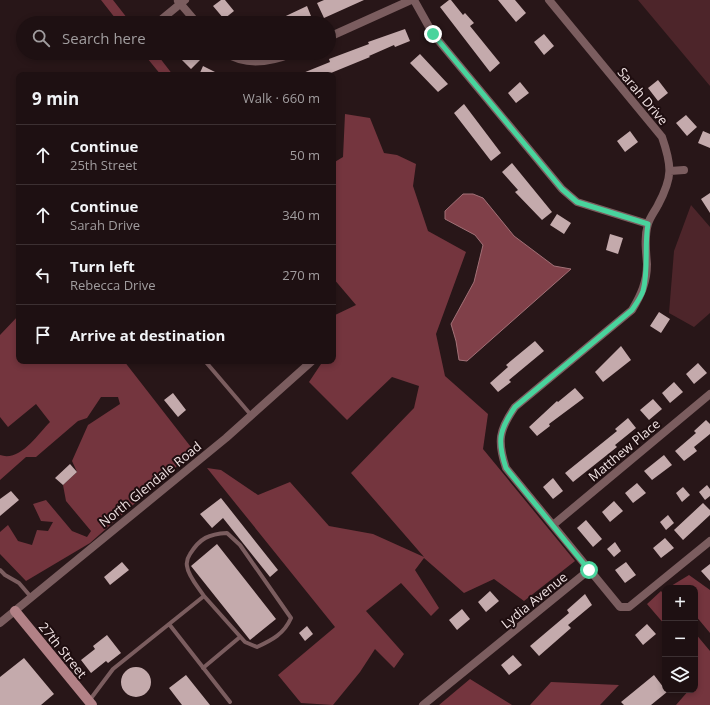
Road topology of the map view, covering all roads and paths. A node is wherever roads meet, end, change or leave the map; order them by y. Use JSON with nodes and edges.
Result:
{"nodes":[{"id":1,"x":411,"y":0,"type":"edge"},
{"id":2,"x":414,"y":0,"type":"edge"},
{"id":3,"x":549,"y":0,"type":"edge"},
{"id":4,"x":181,"y":1,"type":"edge"},
{"id":5,"x":165,"y":16,"type":"edge"},
{"id":6,"x":192,"y":16,"type":"edge"},
{"id":7,"x":336,"y":34,"type":"edge"},
{"id":8,"x":242,"y":60,"type":"edge"},
{"id":9,"x":271,"y":60,"type":"edge"},
{"id":10,"x":684,"y":170,"type":"dead end"},
{"id":11,"x":670,"y":171,"type":"junction"},
{"id":12,"x":648,"y":224,"type":"junction"},
{"id":13,"x":208,"y":364,"type":"edge"},
{"id":14,"x":309,"y":364,"type":"edge"},
{"id":15,"x":710,"y":394,"type":"edge"},
{"id":16,"x":251,"y":415,"type":"junction"},
{"id":17,"x":553,"y":524,"type":"junction"},
{"id":18,"x":710,"y":541,"type":"edge"},
{"id":19,"x":0,"y":570,"type":"edge"},
{"id":20,"x":589,"y":570,"type":"junction"},
{"id":21,"x":204,"y":596,"type":"junction"},
{"id":22,"x":32,"y":597,"type":"junction"},
{"id":23,"x":15,"y":611,"type":"junction"},
{"id":24,"x":0,"y":623,"type":"edge"},
{"id":25,"x":169,"y":624,"type":"junction"},
{"id":26,"x":240,"y":637,"type":"junction"},
{"id":27,"x":203,"y":668,"type":"junction"},
{"id":28,"x":230,"y":702,"type":"dead end"},
{"id":29,"x":90,"y":703,"type":"edge"},
{"id":30,"x":423,"y":705,"type":"edge"}],
"edges":[{"from":1,"to":7,"type":"street"},
{"from":2,"to":12,"type":"street"},
{"from":3,"to":11,"type":"street","name":"Sarah Drive"},
{"from":4,"to":5,"type":"street"},
{"from":4,"to":6,"type":"street"},
{"from":8,"to":9,"type":"street"},
{"from":10,"to":11,"type":"street"},
{"from":11,"to":12,"type":"street","name":"Sarah Drive"},
{"from":12,"to":17,"type":"street","name":"Sarah Drive"},
{"from":13,"to":16,"type":"lane"},
{"from":14,"to":16,"type":"street","name":"North Glendale Road"},
{"from":15,"to":17,"type":"street","name":"Matthew Place"},
{"from":16,"to":22,"type":"street","name":"North Glendale Road"},
{"from":17,"to":20,"type":"street","name":"Sarah Drive"},
{"from":18,"to":20,"type":"street"},
{"from":19,"to":22,"type":"lane"},
{"from":20,"to":30,"type":"street","name":"Lydia Avenue"},
{"from":21,"to":25,"type":"lane"},
{"from":21,"to":26,"type":"lane"},
{"from":21,"to":26,"type":"lane"},
{"from":22,"to":23,"type":"street","name":"North Glendale Road"},
{"from":23,"to":24,"type":"street","name":"North Glendale Road"},
{"from":23,"to":29,"type":"street","name":"27th Street"},
{"from":25,"to":27,"type":"lane"},
{"from":25,"to":29,"type":"lane"},
{"from":26,"to":27,"type":"lane"},
{"from":27,"to":28,"type":"lane"}]}
